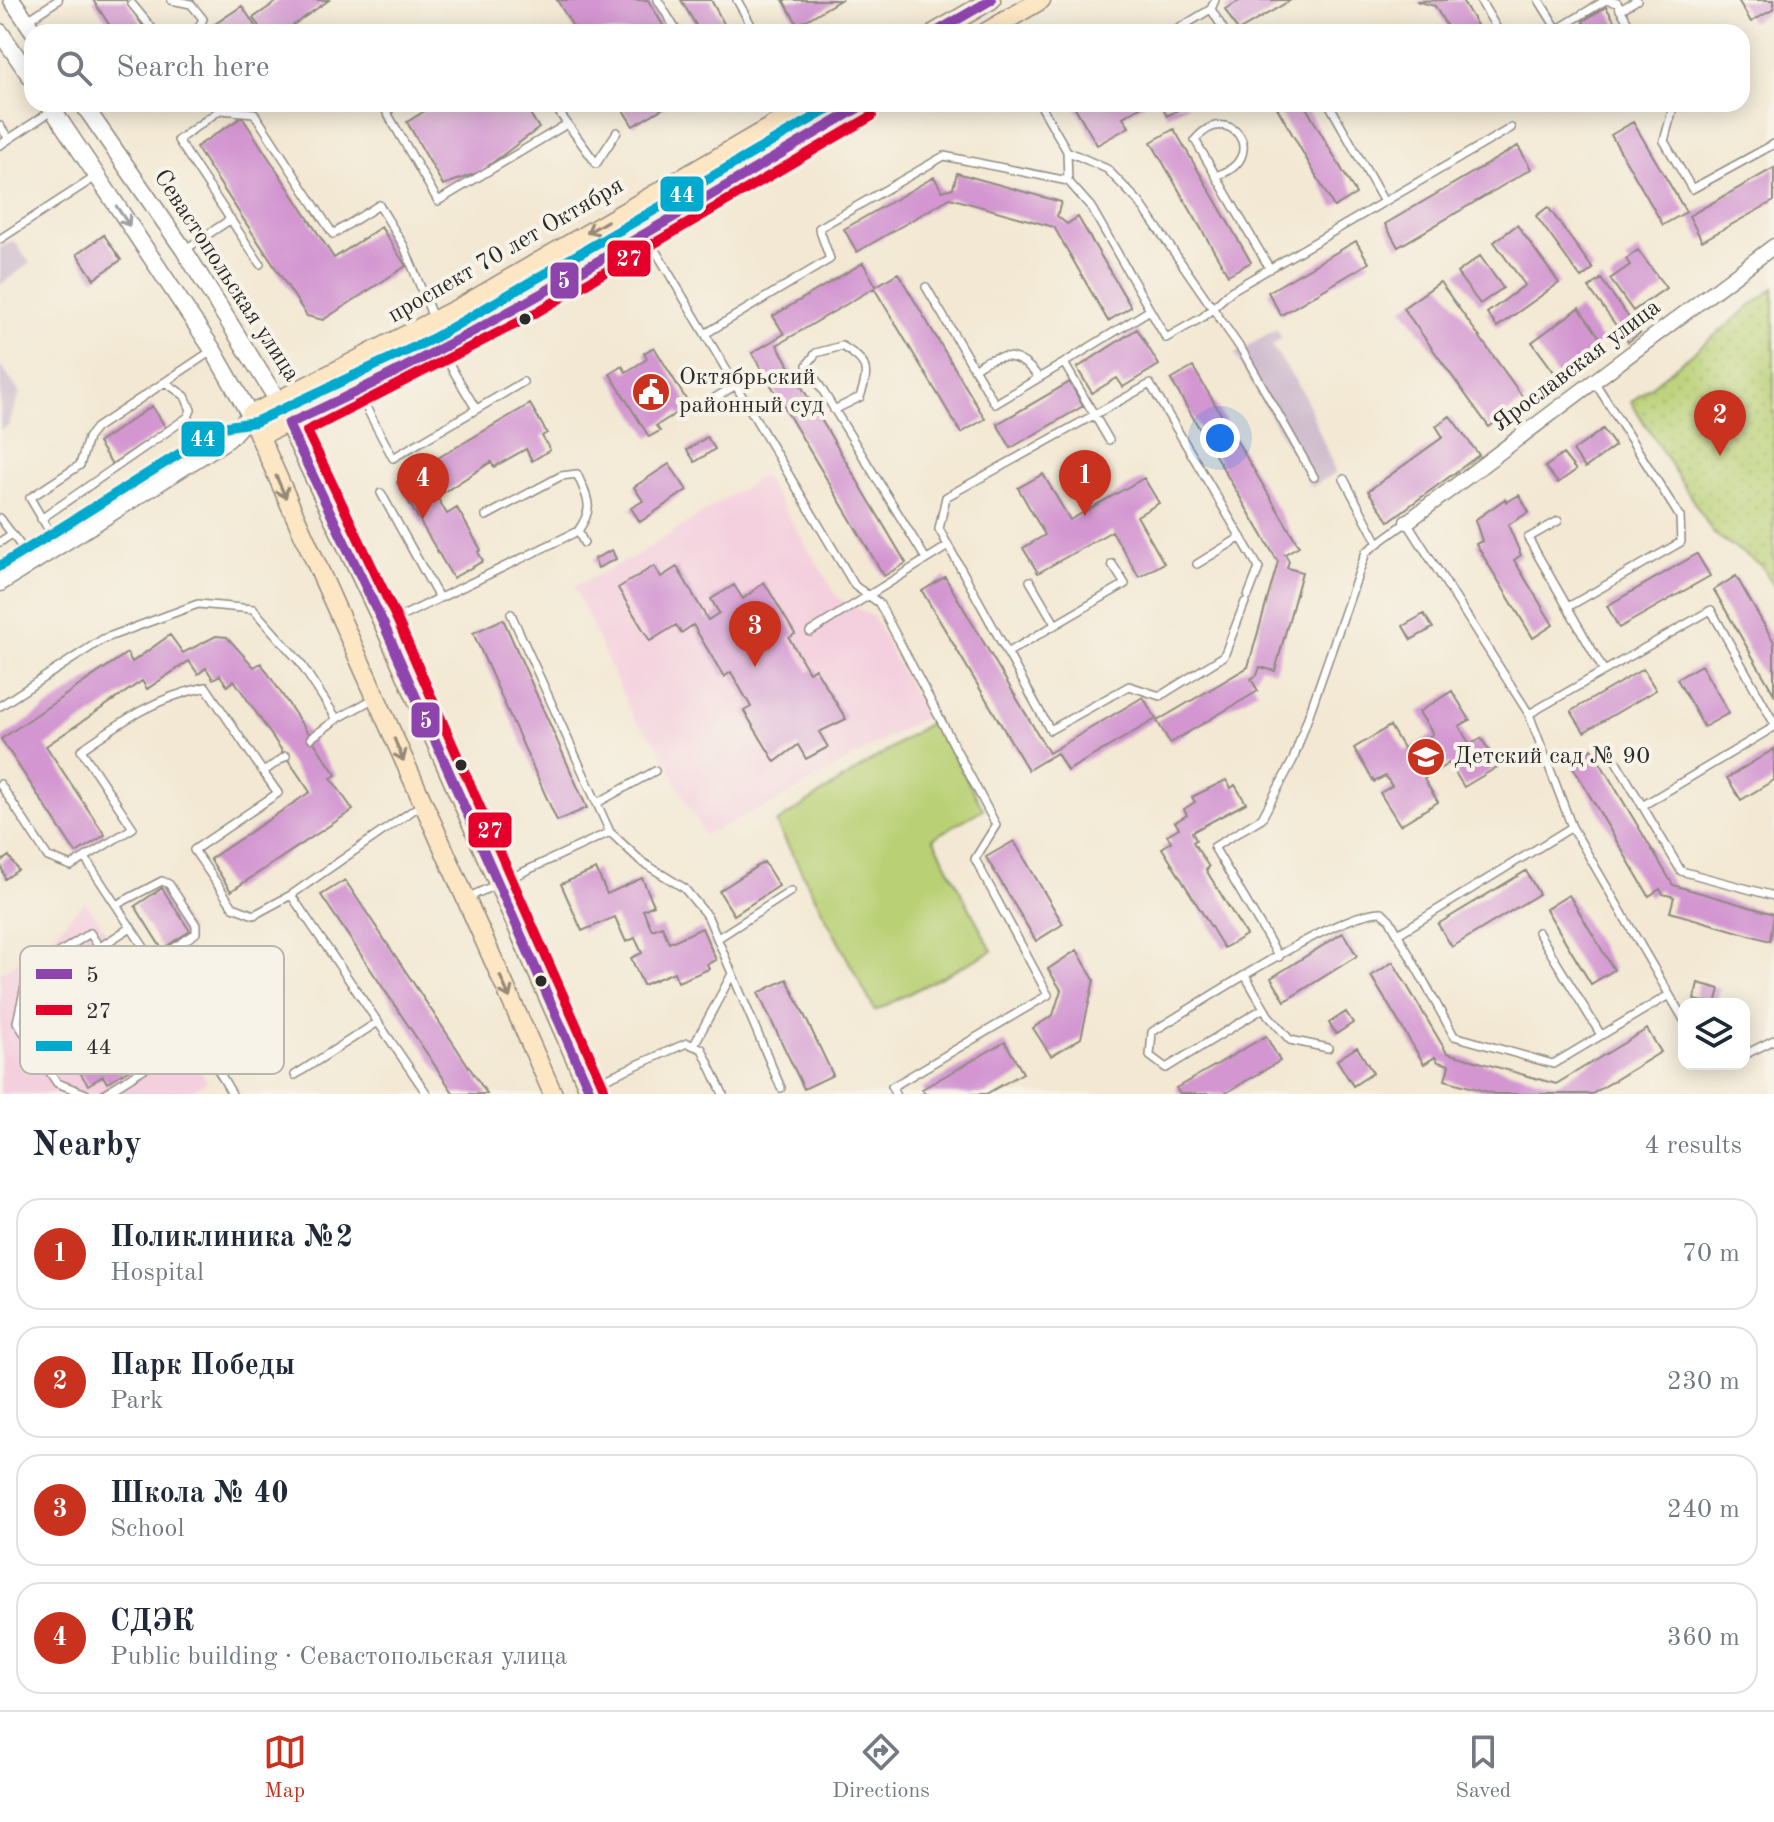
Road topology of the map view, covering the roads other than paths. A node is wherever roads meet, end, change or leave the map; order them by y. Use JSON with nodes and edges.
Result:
{"nodes":[{"id":1,"x":12,"y":0,"type":"edge"},
{"id":2,"x":58,"y":0,"type":"edge"},
{"id":3,"x":171,"y":0,"type":"edge"},
{"id":4,"x":658,"y":0,"type":"edge"},
{"id":5,"x":737,"y":0,"type":"edge"},
{"id":6,"x":1041,"y":0,"type":"edge"},
{"id":7,"x":1215,"y":0,"type":"edge"},
{"id":8,"x":1480,"y":0,"type":"edge"},
{"id":9,"x":1539,"y":0,"type":"edge"},
{"id":10,"x":1637,"y":0,"type":"edge"},
{"id":11,"x":987,"y":2,"type":"edge"},
{"id":12,"x":132,"y":4,"type":"dead end"},
{"id":13,"x":1211,"y":9,"type":"junction"},
{"id":14,"x":1620,"y":10,"type":"junction"},
{"id":15,"x":29,"y":24,"type":"edge"},
{"id":16,"x":32,"y":24,"type":"edge"},
{"id":17,"x":148,"y":24,"type":"edge"},
{"id":18,"x":200,"y":24,"type":"edge"},
{"id":19,"x":672,"y":24,"type":"edge"},
{"id":20,"x":750,"y":24,"type":"edge"},
{"id":21,"x":950,"y":24,"type":"edge"},
{"id":22,"x":992,"y":24,"type":"edge"},
{"id":23,"x":1003,"y":24,"type":"edge"},
{"id":24,"x":1186,"y":24,"type":"edge"},
{"id":25,"x":1220,"y":24,"type":"edge"},
{"id":26,"x":1494,"y":24,"type":"edge"},
{"id":27,"x":1551,"y":24,"type":"edge"},
{"id":28,"x":1567,"y":24,"type":"edge"},
{"id":29,"x":1628,"y":24,"type":"edge"},
{"id":30,"x":0,"y":32,"type":"edge"},
{"id":31,"x":24,"y":67,"type":"edge"},
{"id":32,"x":47,"y":112,"type":"edge"},
{"id":33,"x":59,"y":112,"type":"edge"},
{"id":34,"x":89,"y":112,"type":"edge"},
{"id":35,"x":217,"y":112,"type":"edge"},
{"id":36,"x":243,"y":112,"type":"edge"},
{"id":37,"x":387,"y":112,"type":"edge"},
{"id":38,"x":559,"y":112,"type":"edge"},
{"id":39,"x":793,"y":112,"type":"edge"},
{"id":40,"x":806,"y":112,"type":"edge"},
{"id":41,"x":852,"y":112,"type":"edge"},
{"id":42,"x":1045,"y":112,"type":"edge"},
{"id":43,"x":1333,"y":112,"type":"edge"},
{"id":44,"x":1672,"y":112,"type":"edge"},
{"id":45,"x":567,"y":124,"type":"junction"},
{"id":46,"x":0,"y":126,"type":"edge"},
{"id":47,"x":1511,"y":128,"type":"dead end"},
{"id":48,"x":617,"y":132,"type":"dead end"},
{"id":49,"x":815,"y":134,"type":"junction"},
{"id":50,"x":9,"y":139,"type":"junction"},
{"id":51,"x":1774,"y":144,"type":"edge"},
{"id":52,"x":0,"y":145,"type":"edge"},
{"id":53,"x":422,"y":147,"type":"dead end"},
{"id":54,"x":1067,"y":151,"type":"junction"},
{"id":55,"x":411,"y":154,"type":"junction"},
{"id":56,"x":122,"y":159,"type":"junction"},
{"id":57,"x":97,"y":176,"type":"junction"},
{"id":58,"x":1216,"y":176,"type":"junction"},
{"id":59,"x":1068,"y":181,"type":"junction"},
{"id":60,"x":1384,"y":202,"type":"junction"},
{"id":61,"x":624,"y":211,"type":"junction"},
{"id":62,"x":231,"y":219,"type":"junction"},
{"id":63,"x":644,"y":231,"type":"junction"},
{"id":64,"x":0,"y":239,"type":"edge"},
{"id":65,"x":1774,"y":246,"type":"edge"},
{"id":66,"x":184,"y":250,"type":"junction"},
{"id":67,"x":260,"y":264,"type":"dead end"},
{"id":68,"x":1270,"y":269,"type":"junction"},
{"id":69,"x":926,"y":287,"type":"dead end"},
{"id":70,"x":1212,"y":308,"type":"junction"},
{"id":71,"x":1150,"y":310,"type":"junction"},
{"id":72,"x":435,"y":322,"type":"junction"},
{"id":73,"x":705,"y":334,"type":"junction"},
{"id":74,"x":213,"y":350,"type":"junction"},
{"id":75,"x":441,"y":350,"type":"junction"},
{"id":76,"x":1064,"y":363,"type":"junction"},
{"id":77,"x":974,"y":369,"type":"junction"},
{"id":78,"x":1039,"y":378,"type":"junction"},
{"id":79,"x":1594,"y":381,"type":"junction"},
{"id":80,"x":165,"y":382,"type":"junction"},
{"id":81,"x":523,"y":382,"type":"dead end"},
{"id":82,"x":736,"y":385,"type":"junction"},
{"id":83,"x":358,"y":392,"type":"junction"},
{"id":84,"x":278,"y":401,"type":"junction"},
{"id":85,"x":698,"y":408,"type":"dead end"},
{"id":86,"x":476,"y":409,"type":"junction"},
{"id":87,"x":834,"y":410,"type":"junction"},
{"id":88,"x":250,"y":415,"type":"junction"},
{"id":89,"x":1095,"y":415,"type":"junction"},
{"id":90,"x":288,"y":424,"type":"junction"},
{"id":91,"x":259,"y":436,"type":"junction"},
{"id":92,"x":228,"y":439,"type":"junction"},
{"id":93,"x":1109,"y":440,"type":"dead end"},
{"id":94,"x":1314,"y":477,"type":"dead end"},
{"id":95,"x":1344,"y":479,"type":"dead end"},
{"id":96,"x":381,"y":493,"type":"dead end"},
{"id":97,"x":486,"y":516,"type":"dead end"},
{"id":98,"x":0,"y":518,"type":"edge"},
{"id":99,"x":41,"y":519,"type":"junction"},
{"id":100,"x":1558,"y":521,"type":"dead end"},
{"id":101,"x":1407,"y":522,"type":"junction"},
{"id":102,"x":578,"y":531,"type":"junction"},
{"id":103,"x":12,"y":534,"type":"junction"},
{"id":104,"x":1241,"y":537,"type":"junction"},
{"id":105,"x":0,"y":542,"type":"edge"},
{"id":106,"x":584,"y":543,"type":"dead end"},
{"id":107,"x":1378,"y":543,"type":"junction"},
{"id":108,"x":58,"y":546,"type":"junction"},
{"id":109,"x":948,"y":546,"type":"junction"},
{"id":110,"x":926,"y":559,"type":"junction"},
{"id":111,"x":33,"y":562,"type":"junction"},
{"id":112,"x":1112,"y":564,"type":"dead end"},
{"id":113,"x":1197,"y":564,"type":"dead end"},
{"id":114,"x":1030,"y":581,"type":"dead end"},
{"id":115,"x":0,"y":583,"type":"edge"},
{"id":116,"x":868,"y":596,"type":"junction"},
{"id":117,"x":439,"y":598,"type":"junction"},
{"id":118,"x":1568,"y":607,"type":"junction"},
{"id":119,"x":511,"y":614,"type":"dead end"},
{"id":120,"x":1055,"y":624,"type":"junction"},
{"id":121,"x":384,"y":625,"type":"junction"},
{"id":122,"x":810,"y":632,"type":"dead end"},
{"id":123,"x":1007,"y":653,"type":"junction"},
{"id":124,"x":1604,"y":671,"type":"junction"},
{"id":125,"x":377,"y":698,"type":"junction"},
{"id":126,"x":0,"y":706,"type":"edge"},
{"id":127,"x":1529,"y":714,"type":"junction"},
{"id":128,"x":337,"y":719,"type":"junction"},
{"id":129,"x":1774,"y":725,"type":"edge"},
{"id":130,"x":311,"y":738,"type":"dead end"},
{"id":131,"x":1611,"y":753,"type":"dead end"},
{"id":132,"x":286,"y":756,"type":"dead end"},
{"id":133,"x":655,"y":771,"type":"dead end"},
{"id":134,"x":263,"y":772,"type":"junction"},
{"id":135,"x":0,"y":784,"type":"edge"},
{"id":136,"x":599,"y":802,"type":"junction"},
{"id":137,"x":422,"y":804,"type":"junction"},
{"id":138,"x":1642,"y":806,"type":"junction"},
{"id":139,"x":1572,"y":827,"type":"junction"},
{"id":140,"x":610,"y":832,"type":"junction"},
{"id":141,"x":85,"y":858,"type":"junction"},
{"id":142,"x":499,"y":884,"type":"junction"},
{"id":143,"x":791,"y":891,"type":"dead end"},
{"id":144,"x":291,"y":895,"type":"junction"},
{"id":145,"x":1774,"y":896,"type":"edge"},
{"id":146,"x":465,"y":899,"type":"junction"},
{"id":147,"x":116,"y":905,"type":"junction"},
{"id":148,"x":131,"y":927,"type":"junction"},
{"id":149,"x":1538,"y":932,"type":"dead end"},
{"id":150,"x":1398,"y":934,"type":"junction"},
{"id":151,"x":718,"y":938,"type":"junction"},
{"id":152,"x":70,"y":946,"type":"edge"},
{"id":153,"x":99,"y":946,"type":"edge"},
{"id":154,"x":102,"y":946,"type":"edge"},
{"id":155,"x":143,"y":946,"type":"edge"},
{"id":156,"x":180,"y":946,"type":"edge"},
{"id":157,"x":1279,"y":957,"type":"junction"},
{"id":158,"x":732,"y":974,"type":"junction"},
{"id":159,"x":1246,"y":977,"type":"junction"},
{"id":160,"x":1669,"y":995,"type":"junction"},
{"id":161,"x":1264,"y":1008,"type":"junction"},
{"id":162,"x":1678,"y":1010,"type":"edge"},
{"id":163,"x":378,"y":1022,"type":"junction"},
{"id":164,"x":1601,"y":1035,"type":"junction"},
{"id":165,"x":1774,"y":1040,"type":"edge"},
{"id":166,"x":694,"y":1045,"type":"junction"},
{"id":167,"x":1328,"y":1048,"type":"dead end"},
{"id":168,"x":1750,"y":1052,"type":"edge"},
{"id":169,"x":51,"y":1074,"type":"edge"},
{"id":170,"x":136,"y":1074,"type":"edge"},
{"id":171,"x":220,"y":1074,"type":"edge"},
{"id":172,"x":295,"y":1075,"type":"dead end"},
{"id":173,"x":781,"y":1088,"type":"dead end"},
{"id":174,"x":589,"y":1090,"type":"edge"},
{"id":175,"x":86,"y":1094,"type":"edge"},
{"id":176,"x":104,"y":1094,"type":"edge"},
{"id":177,"x":232,"y":1094,"type":"edge"},
{"id":178,"x":427,"y":1094,"type":"edge"},
{"id":179,"x":553,"y":1094,"type":"edge"},
{"id":180,"x":723,"y":1094,"type":"edge"},
{"id":181,"x":895,"y":1094,"type":"edge"}],
"edges":[{"from":1,"to":15,"type":"street"},
{"from":2,"to":16,"type":"lane"},
{"from":3,"to":18,"type":"lane"},
{"from":4,"to":19,"type":"lane"},
{"from":5,"to":20,"type":"lane"},
{"from":6,"to":23,"type":"main road"},
{"from":7,"to":13,"type":"lane"},
{"from":8,"to":26,"type":"lane"},
{"from":9,"to":27,"type":"lane"},
{"from":10,"to":14,"type":"lane"},
{"from":11,"to":21,"type":"main road"},
{"from":11,"to":22,"type":"main road"},
{"from":12,"to":17,"type":"lane"},
{"from":13,"to":24,"type":"lane"},
{"from":13,"to":25,"type":"lane"},
{"from":14,"to":28,"type":"lane"},
{"from":14,"to":29,"type":"lane"},
{"from":30,"to":31,"type":"street"},
{"from":32,"to":50,"type":"lane"},
{"from":33,"to":57,"type":"street"},
{"from":34,"to":56,"type":"street","name":"Севастопольская улица"},
{"from":35,"to":62,"type":"lane"},
{"from":36,"to":72,"type":"lane"},
{"from":37,"to":55,"type":"lane"},
{"from":38,"to":45,"type":"lane"},
{"from":39,"to":61,"type":"main road","name":"проспект 70 лет Октября"},
{"from":40,"to":49,"type":"main road"},
{"from":41,"to":49,"type":"main road","name":"проспект 70 лет Октября"},
{"from":42,"to":54,"type":"lane"},
{"from":43,"to":60,"type":"lane"},
{"from":44,"to":51,"type":"lane"},
{"from":45,"to":48,"type":"lane"},
{"from":45,"to":55,"type":"lane"},
{"from":46,"to":50,"type":"lane"},
{"from":47,"to":60,"type":"lane"},
{"from":49,"to":63,"type":"main road","name":"проспект 70 лет Октября"},
{"from":50,"to":52,"type":"lane"},
{"from":53,"to":55,"type":"lane"},
{"from":54,"to":59,"type":"lane"},
{"from":54,"to":70,"type":"lane"},
{"from":56,"to":57,"type":"street"},
{"from":56,"to":66,"type":"street","name":"Севастопольская улица"},
{"from":57,"to":64,"type":"lane"},
{"from":57,"to":74,"type":"street","one_way":true},
{"from":58,"to":58,"type":"lane"},
{"from":58,"to":68,"type":"lane"},
{"from":59,"to":71,"type":"lane"},
{"from":59,"to":73,"type":"lane"},
{"from":60,"to":68,"type":"lane"},
{"from":61,"to":63,"type":"main road"},
{"from":61,"to":72,"type":"main road","name":"проспект 70 лет Октября","one_way":true},
{"from":62,"to":66,"type":"lane"},
{"from":62,"to":67,"type":"lane"},
{"from":63,"to":73,"type":"lane"},
{"from":63,"to":75,"type":"main road","name":"проспект 70 лет Октября"},
{"from":65,"to":79,"type":"street","name":"Ярославская улица"},
{"from":66,"to":84,"type":"street","name":"Севастопольская улица"},
{"from":68,"to":70,"type":"lane"},
{"from":69,"to":77,"type":"lane"},
{"from":70,"to":71,"type":"lane"},
{"from":70,"to":94,"type":"lane"},
{"from":71,"to":76,"type":"lane"},
{"from":72,"to":84,"type":"main road","name":"проспект 70 лет Октября"},
{"from":73,"to":82,"type":"lane"},
{"from":74,"to":80,"type":"lane"},
{"from":74,"to":88,"type":"street"},
{"from":75,"to":83,"type":"main road","name":"проспект 70 лет Октября"},
{"from":75,"to":86,"type":"lane"},
{"from":76,"to":78,"type":"lane"},
{"from":76,"to":89,"type":"lane"},
{"from":77,"to":78,"type":"lane"},
{"from":77,"to":78,"type":"lane"},
{"from":79,"to":101,"type":"street","name":"Ярославская улица"},
{"from":79,"to":118,"type":"lane"},
{"from":80,"to":99,"type":"lane"},
{"from":80,"to":99,"type":"lane"},
{"from":81,"to":86,"type":"lane"},
{"from":82,"to":85,"type":"lane"},
{"from":82,"to":116,"type":"lane"},
{"from":83,"to":86,"type":"lane"},
{"from":83,"to":90,"type":"main road","name":"проспект 70 лет Октября"},
{"from":84,"to":88,"type":"main road","name":"проспект 70 лет Октября"},
{"from":84,"to":90,"type":"main road","name":"Севастопольская улица"},
{"from":87,"to":87,"type":"lane"},
{"from":87,"to":110,"type":"lane"},
{"from":88,"to":91,"type":"main road"},
{"from":88,"to":92,"type":"street","name":"проспект 70 лет Октября"},
{"from":89,"to":93,"type":"lane"},
{"from":89,"to":104,"type":"lane"},
{"from":89,"to":109,"type":"lane"},
{"from":90,"to":91,"type":"main road","name":"проспект 70 лет Октября"},
{"from":90,"to":121,"type":"main road","name":"Севастопольская улица"},
{"from":91,"to":92,"type":"street","name":"проспект 70 лет Октября"},
{"from":91,"to":125,"type":"main road","one_way":true},
{"from":92,"to":108,"type":"street","name":"проспект 70 лет Октября"},
{"from":95,"to":107,"type":"lane"},
{"from":96,"to":117,"type":"lane"},
{"from":97,"to":102,"type":"lane"},
{"from":98,"to":103,"type":"lane"},
{"from":99,"to":108,"type":"lane"},
{"from":100,"to":118,"type":"lane"},
{"from":101,"to":107,"type":"lane"},
{"from":101,"to":127,"type":"lane"},
{"from":102,"to":106,"type":"lane"},
{"from":102,"to":117,"type":"lane"},
{"from":103,"to":105,"type":"lane"},
{"from":103,"to":111,"type":"lane"},
{"from":104,"to":113,"type":"lane"},
{"from":104,"to":123,"type":"lane"},
{"from":107,"to":157,"type":"lane"},
{"from":108,"to":111,"type":"street","name":"проспект 70 лет Октября"},
{"from":109,"to":110,"type":"lane"},
{"from":109,"to":123,"type":"lane"},
{"from":110,"to":116,"type":"lane"},
{"from":111,"to":115,"type":"street","name":"проспект 70 лет Октября"},
{"from":112,"to":120,"type":"lane"},
{"from":114,"to":120,"type":"lane"},
{"from":116,"to":122,"type":"lane"},
{"from":116,"to":181,"type":"lane"},
{"from":117,"to":121,"type":"lane"},
{"from":118,"to":124,"type":"lane"},
{"from":119,"to":136,"type":"lane"},
{"from":120,"to":123,"type":"lane"},
{"from":121,"to":142,"type":"main road","name":"Севастопольская улица"},
{"from":124,"to":127,"type":"lane"},
{"from":124,"to":129,"type":"lane"},
{"from":125,"to":128,"type":"lane"},
{"from":125,"to":137,"type":"main road","one_way":true},
{"from":126,"to":128,"type":"lane"},
{"from":127,"to":139,"type":"lane"},
{"from":128,"to":130,"type":"lane"},
{"from":129,"to":138,"type":"lane"},
{"from":131,"to":138,"type":"lane"},
{"from":132,"to":134,"type":"lane"},
{"from":133,"to":136,"type":"lane"},
{"from":134,"to":141,"type":"lane"},
{"from":134,"to":144,"type":"lane"},
{"from":135,"to":141,"type":"lane"},
{"from":136,"to":140,"type":"lane"},
{"from":137,"to":144,"type":"lane"},
{"from":137,"to":146,"type":"main road"},
{"from":138,"to":145,"type":"lane"},
{"from":139,"to":150,"type":"lane"},
{"from":139,"to":160,"type":"lane"},
{"from":140,"to":142,"type":"lane"},
{"from":140,"to":151,"type":"lane"},
{"from":141,"to":147,"type":"lane"},
{"from":142,"to":146,"type":"lane"},
{"from":142,"to":174,"type":"main road","name":"Севастопольская улица"},
{"from":143,"to":151,"type":"lane"},
{"from":144,"to":163,"type":"lane"},
{"from":146,"to":179,"type":"main road","one_way":true},
{"from":147,"to":148,"type":"lane"},
{"from":147,"to":156,"type":"lane"},
{"from":148,"to":154,"type":"lane"},
{"from":148,"to":155,"type":"lane"},
{"from":149,"to":164,"type":"lane"},
{"from":150,"to":157,"type":"lane"},
{"from":150,"to":164,"type":"lane"},
{"from":151,"to":158,"type":"lane"},
{"from":152,"to":153,"type":"lane"},
{"from":157,"to":159,"type":"lane"},
{"from":158,"to":166,"type":"lane"},
{"from":158,"to":173,"type":"lane"},
{"from":159,"to":161,"type":"lane"},
{"from":159,"to":161,"type":"lane"},
{"from":160,"to":162,"type":"lane"},
{"from":160,"to":164,"type":"lane"},
{"from":161,"to":167,"type":"lane"},
{"from":163,"to":172,"type":"lane"},
{"from":163,"to":178,"type":"lane"},
{"from":165,"to":168,"type":"lane"},
{"from":166,"to":174,"type":"lane"},
{"from":166,"to":180,"type":"lane"},
{"from":169,"to":175,"type":"lane"},
{"from":170,"to":176,"type":"lane"},
{"from":171,"to":177,"type":"lane"}]}
